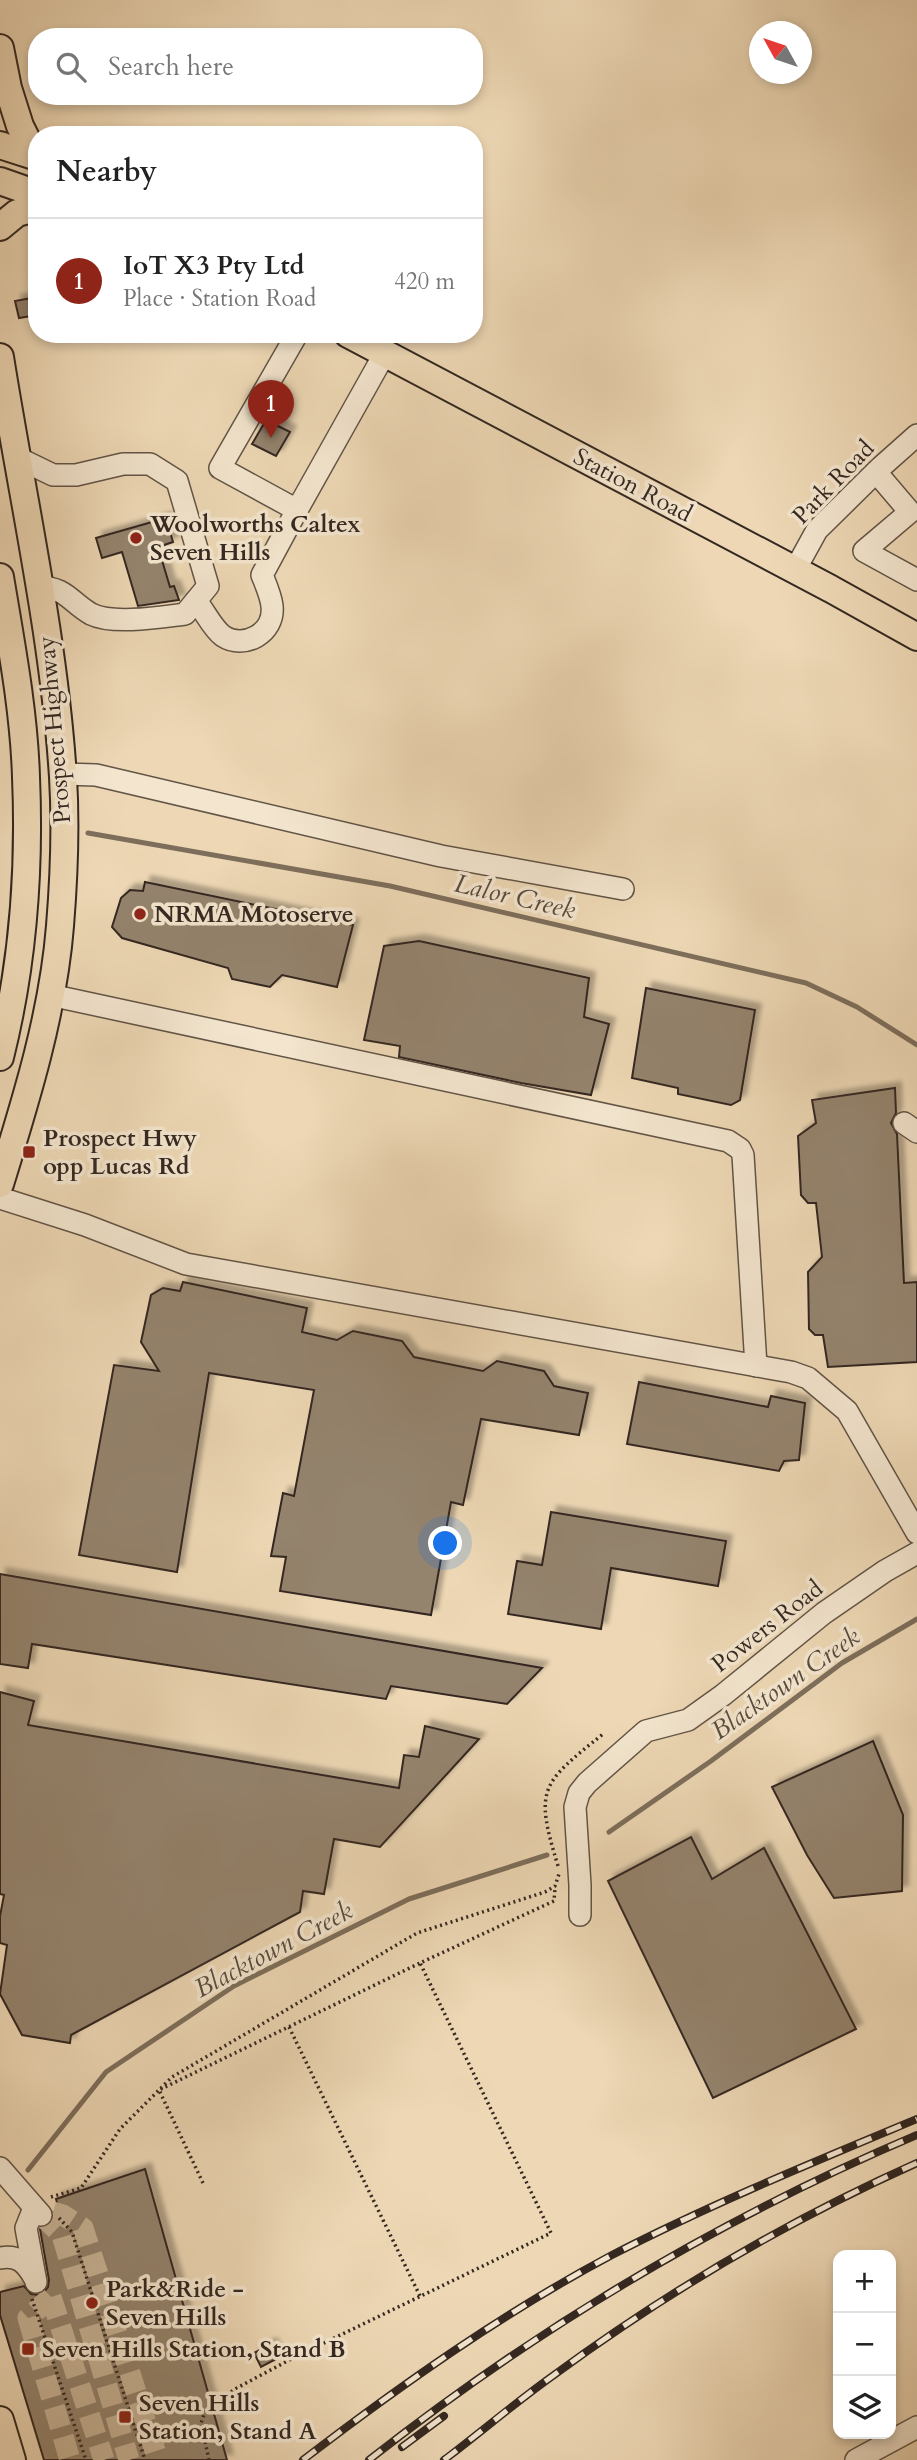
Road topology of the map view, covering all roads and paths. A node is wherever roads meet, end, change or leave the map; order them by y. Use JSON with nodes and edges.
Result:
{"nodes":[{"id":1,"x":0,"y":48,"type":"edge"},
{"id":2,"x":28,"y":142,"type":"edge"},
{"id":3,"x":0,"y":145,"type":"edge"},
{"id":4,"x":28,"y":154,"type":"edge"},
{"id":5,"x":0,"y":181,"type":"edge"},
{"id":6,"x":28,"y":191,"type":"edge"},
{"id":7,"x":28,"y":210,"type":"edge"},
{"id":8,"x":0,"y":227,"type":"edge"},
{"id":9,"x":292,"y":343,"type":"edge"},
{"id":10,"x":365,"y":343,"type":"edge"},
{"id":11,"x":384,"y":353,"type":"junction"},
{"id":12,"x":0,"y":357,"type":"edge"},
{"id":13,"x":917,"y":435,"type":"edge"},
{"id":14,"x":16,"y":457,"type":"junction"},
{"id":15,"x":876,"y":472,"type":"junction"},
{"id":16,"x":297,"y":510,"type":"junction"},
{"id":17,"x":795,"y":570,"type":"junction"},
{"id":18,"x":0,"y":577,"type":"edge"},
{"id":19,"x":917,"y":580,"type":"edge"},
{"id":20,"x":38,"y":587,"type":"junction"},
{"id":21,"x":196,"y":601,"type":"junction"},
{"id":22,"x":917,"y":637,"type":"edge"},
{"id":23,"x":63,"y":774,"type":"junction"},
{"id":24,"x":623,"y":889,"type":"dead end"},
{"id":25,"x":50,"y":995,"type":"junction"},
{"id":26,"x":0,"y":1057,"type":"edge"},
{"id":27,"x":0,"y":1184,"type":"edge"},
{"id":28,"x":0,"y":1198,"type":"edge"},
{"id":29,"x":755,"y":1366,"type":"junction"},
{"id":30,"x":917,"y":1534,"type":"edge"},
{"id":31,"x":917,"y":1553,"type":"edge"},
{"id":32,"x":603,"y":1734,"type":"dead end"},
{"id":33,"x":555,"y":1886,"type":"junction"},
{"id":34,"x":580,"y":1915,"type":"dead end"},
{"id":35,"x":420,"y":1963,"type":"junction"},
{"id":36,"x":289,"y":2027,"type":"junction"},
{"id":37,"x":159,"y":2090,"type":"junction"},
{"id":38,"x":0,"y":2168,"type":"edge"},
{"id":39,"x":203,"y":2183,"type":"dead end"},
{"id":40,"x":45,"y":2208,"type":"junction"},
{"id":41,"x":0,"y":2258,"type":"edge"},
{"id":42,"x":34,"y":2289,"type":"junction"},
{"id":43,"x":420,"y":2296,"type":"junction"},
{"id":44,"x":0,"y":2420,"type":"edge"},
{"id":45,"x":917,"y":2427,"type":"edge"},
{"id":46,"x":12,"y":2460,"type":"edge"},
{"id":47,"x":86,"y":2460,"type":"edge"},
{"id":48,"x":145,"y":2460,"type":"edge"},
{"id":49,"x":209,"y":2460,"type":"edge"},
{"id":50,"x":856,"y":2460,"type":"edge"}],
"edges":[{"from":1,"to":2,"type":"main road"},
{"from":3,"to":4,"type":"main road"},
{"from":5,"to":6,"type":"main road"},
{"from":7,"to":8,"type":"main road"},
{"from":9,"to":16,"type":"street"},
{"from":10,"to":11,"type":"main road","name":"Station Road"},
{"from":11,"to":16,"type":"street"},
{"from":11,"to":17,"type":"main road","name":"Station Road"},
{"from":12,"to":14,"type":"main road","name":"Prospect Highway"},
{"from":13,"to":15,"type":"street","name":"Park Road"},
{"from":14,"to":20,"type":"main road","name":"Prospect Highway"},
{"from":14,"to":21,"type":"street"},
{"from":15,"to":17,"type":"street","name":"Park Road"},
{"from":15,"to":19,"type":"street"},
{"from":16,"to":21,"type":"street"},
{"from":17,"to":22,"type":"main road","name":"Station Road"},
{"from":18,"to":26,"type":"main road","name":"Prospect Highway"},
{"from":20,"to":21,"type":"street"},
{"from":20,"to":23,"type":"main road","name":"Prospect Highway"},
{"from":23,"to":24,"type":"street"},
{"from":23,"to":25,"type":"main road","name":"Prospect Highway"},
{"from":25,"to":27,"type":"main road","name":"Prospect Highway"},
{"from":25,"to":29,"type":"street"},
{"from":28,"to":29,"type":"street"},
{"from":29,"to":30,"type":"street"},
{"from":31,"to":34,"type":"street","name":"Powers Road"},
{"from":32,"to":33,"type":"path"},
{"from":33,"to":35,"type":"path"},
{"from":33,"to":37,"type":"path"},
{"from":35,"to":36,"type":"path"},
{"from":35,"to":43,"type":"path"},
{"from":36,"to":37,"type":"path"},
{"from":36,"to":43,"type":"path"},
{"from":37,"to":39,"type":"path"},
{"from":37,"to":40,"type":"path"},
{"from":38,"to":40,"type":"street"},
{"from":40,"to":42,"type":"street"},
{"from":40,"to":48,"type":"path"},
{"from":41,"to":42,"type":"street"},
{"from":42,"to":47,"type":"path"},
{"from":43,"to":49,"type":"path"},
{"from":44,"to":46,"type":"main road"},
{"from":45,"to":50,"type":"street"}]}
